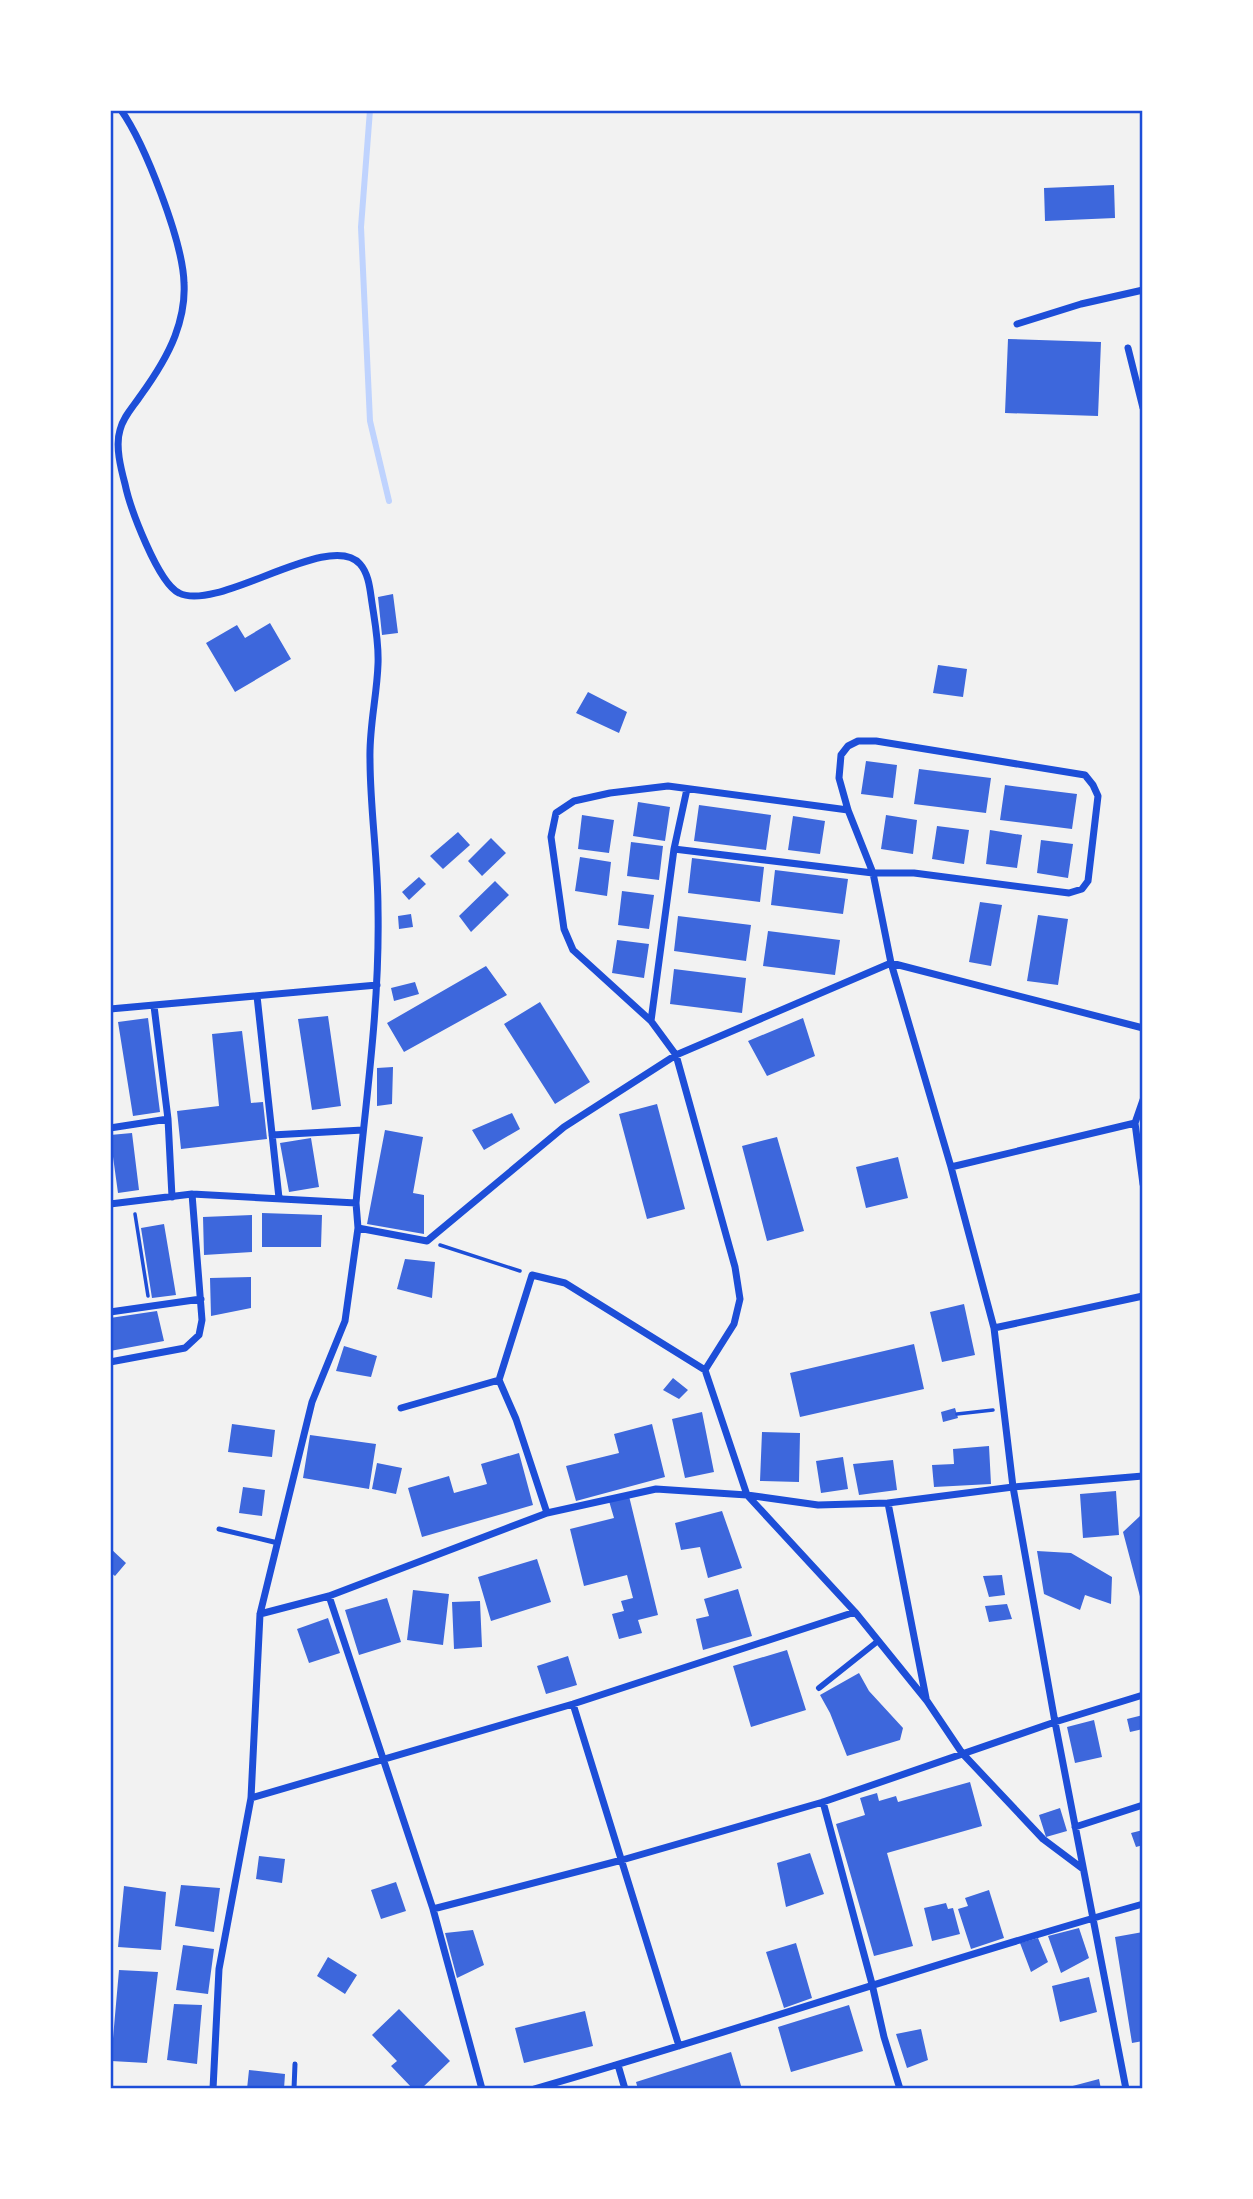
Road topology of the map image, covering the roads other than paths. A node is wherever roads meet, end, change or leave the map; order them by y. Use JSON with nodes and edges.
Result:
{"nodes":[{"id":1,"x":121,"y":110,"type":"edge"},
{"id":2,"x":1143,"y":290,"type":"edge"},
{"id":3,"x":1017,"y":324,"type":"dead end"},
{"id":4,"x":1128,"y":348,"type":"dead end"},
{"id":5,"x":1143,"y":408,"type":"edge"},
{"id":6,"x":687,"y":789,"type":"junction"},
{"id":7,"x":848,"y":810,"type":"junction"},
{"id":8,"x":674,"y":849,"type":"junction"},
{"id":9,"x":873,"y":873,"type":"junction"},
{"id":10,"x":891,"y":963,"type":"junction"},
{"id":11,"x":377,"y":985,"type":"junction"},
{"id":12,"x":257,"y":996,"type":"junction"},
{"id":13,"x":154,"y":1006,"type":"junction"},
{"id":14,"x":110,"y":1009,"type":"edge"},
{"id":15,"x":651,"y":1021,"type":"junction"},
{"id":16,"x":1143,"y":1028,"type":"edge"},
{"id":17,"x":676,"y":1055,"type":"junction"},
{"id":18,"x":1143,"y":1100,"type":"edge"},
{"id":19,"x":168,"y":1119,"type":"junction"},
{"id":20,"x":1135,"y":1123,"type":"junction"},
{"id":21,"x":110,"y":1128,"type":"edge"},
{"id":22,"x":363,"y":1130,"type":"junction"},
{"id":23,"x":272,"y":1135,"type":"junction"},
{"id":24,"x":950,"y":1167,"type":"junction"},
{"id":25,"x":1143,"y":1184,"type":"edge"},
{"id":26,"x":192,"y":1194,"type":"junction"},
{"id":27,"x":172,"y":1197,"type":"junction"},
{"id":28,"x":279,"y":1198,"type":"junction"},
{"id":29,"x":356,"y":1203,"type":"junction"},
{"id":30,"x":110,"y":1204,"type":"edge"},
{"id":31,"x":358,"y":1228,"type":"junction"},
{"id":32,"x":1143,"y":1296,"type":"edge"},
{"id":33,"x":201,"y":1299,"type":"junction"},
{"id":34,"x":110,"y":1312,"type":"edge"},
{"id":35,"x":994,"y":1328,"type":"junction"},
{"id":36,"x":110,"y":1362,"type":"edge"},
{"id":37,"x":705,"y":1370,"type":"junction"},
{"id":38,"x":499,"y":1380,"type":"junction"},
{"id":39,"x":401,"y":1408,"type":"dead end"},
{"id":40,"x":1143,"y":1476,"type":"edge"},
{"id":41,"x":1013,"y":1487,"type":"junction"},
{"id":42,"x":747,"y":1495,"type":"junction"},
{"id":43,"x":888,"y":1503,"type":"junction"},
{"id":44,"x":547,"y":1513,"type":"junction"},
{"id":45,"x":219,"y":1529,"type":"dead end"},
{"id":46,"x":278,"y":1543,"type":"junction"},
{"id":47,"x":329,"y":1596,"type":"junction"},
{"id":48,"x":855,"y":1612,"type":"junction"},
{"id":49,"x":260,"y":1614,"type":"junction"},
{"id":50,"x":878,"y":1641,"type":"junction"},
{"id":51,"x":819,"y":1688,"type":"dead end"},
{"id":52,"x":1143,"y":1695,"type":"edge"},
{"id":53,"x":927,"y":1701,"type":"junction"},
{"id":54,"x":573,"y":1704,"type":"junction"},
{"id":55,"x":1055,"y":1722,"type":"junction"},
{"id":56,"x":962,"y":1753,"type":"junction"},
{"id":57,"x":383,"y":1759,"type":"junction"},
{"id":58,"x":251,"y":1798,"type":"junction"},
{"id":59,"x":823,"y":1802,"type":"junction"},
{"id":60,"x":1143,"y":1805,"type":"edge"},
{"id":61,"x":1075,"y":1827,"type":"junction"},
{"id":62,"x":622,"y":1860,"type":"junction"},
{"id":63,"x":1084,"y":1870,"type":"junction"},
{"id":64,"x":1143,"y":1904,"type":"edge"},
{"id":65,"x":433,"y":1909,"type":"junction"},
{"id":66,"x":1094,"y":1917,"type":"junction"},
{"id":67,"x":872,"y":1984,"type":"junction"},
{"id":68,"x":679,"y":2046,"type":"junction"},
{"id":69,"x":295,"y":2064,"type":"dead end"},
{"id":70,"x":618,"y":2065,"type":"junction"},
{"id":71,"x":213,"y":2089,"type":"edge"},
{"id":72,"x":293,"y":2089,"type":"edge"},
{"id":73,"x":482,"y":2089,"type":"edge"},
{"id":74,"x":534,"y":2089,"type":"edge"},
{"id":75,"x":625,"y":2089,"type":"edge"},
{"id":76,"x":900,"y":2089,"type":"edge"},
{"id":77,"x":1126,"y":2089,"type":"edge"}],
"edges":[{"from":1,"to":11,"type":"street"},
{"from":2,"to":3,"type":"street"},
{"from":4,"to":5,"type":"street"},
{"from":6,"to":7,"type":"street"},
{"from":6,"to":8,"type":"street"},
{"from":6,"to":15,"type":"street"},
{"from":7,"to":9,"type":"street"},
{"from":7,"to":9,"type":"street"},
{"from":8,"to":9,"type":"street"},
{"from":8,"to":15,"type":"street"},
{"from":9,"to":10,"type":"street"},
{"from":10,"to":16,"type":"street"},
{"from":10,"to":17,"type":"street"},
{"from":10,"to":24,"type":"street"},
{"from":11,"to":12,"type":"street"},
{"from":11,"to":22,"type":"street"},
{"from":12,"to":13,"type":"street"},
{"from":12,"to":23,"type":"street"},
{"from":13,"to":14,"type":"street"},
{"from":13,"to":19,"type":"street"},
{"from":15,"to":17,"type":"street"},
{"from":17,"to":31,"type":"street"},
{"from":17,"to":37,"type":"street"},
{"from":18,"to":20,"type":"street"},
{"from":19,"to":21,"type":"street"},
{"from":19,"to":27,"type":"street"},
{"from":20,"to":24,"type":"street"},
{"from":20,"to":25,"type":"street"},
{"from":22,"to":23,"type":"street"},
{"from":22,"to":29,"type":"street"},
{"from":23,"to":28,"type":"street"},
{"from":24,"to":35,"type":"street"},
{"from":26,"to":27,"type":"street"},
{"from":26,"to":28,"type":"street"},
{"from":26,"to":33,"type":"street"},
{"from":27,"to":30,"type":"street"},
{"from":28,"to":29,"type":"street"},
{"from":29,"to":31,"type":"street"},
{"from":31,"to":46,"type":"street"},
{"from":32,"to":35,"type":"street"},
{"from":33,"to":34,"type":"street"},
{"from":33,"to":36,"type":"street"},
{"from":35,"to":41,"type":"street"},
{"from":37,"to":38,"type":"street"},
{"from":37,"to":42,"type":"street"},
{"from":38,"to":39,"type":"street"},
{"from":38,"to":44,"type":"street"},
{"from":40,"to":41,"type":"street"},
{"from":41,"to":43,"type":"street"},
{"from":41,"to":55,"type":"street"},
{"from":42,"to":43,"type":"street"},
{"from":42,"to":44,"type":"street"},
{"from":42,"to":48,"type":"street"},
{"from":43,"to":53,"type":"street"},
{"from":44,"to":47,"type":"street"},
{"from":45,"to":46,"type":"lane"},
{"from":46,"to":49,"type":"street"},
{"from":47,"to":49,"type":"street"},
{"from":47,"to":57,"type":"street"},
{"from":48,"to":50,"type":"street"},
{"from":48,"to":54,"type":"street"},
{"from":49,"to":58,"type":"street"},
{"from":50,"to":51,"type":"street"},
{"from":50,"to":53,"type":"street"},
{"from":52,"to":55,"type":"street"},
{"from":53,"to":56,"type":"street"},
{"from":54,"to":57,"type":"street"},
{"from":54,"to":62,"type":"street"},
{"from":55,"to":56,"type":"street"},
{"from":55,"to":61,"type":"street"},
{"from":56,"to":59,"type":"street"},
{"from":56,"to":63,"type":"street"},
{"from":57,"to":58,"type":"street"},
{"from":57,"to":65,"type":"street"},
{"from":58,"to":71,"type":"street"},
{"from":59,"to":62,"type":"street"},
{"from":59,"to":67,"type":"street"},
{"from":60,"to":61,"type":"street"},
{"from":61,"to":63,"type":"street"},
{"from":62,"to":65,"type":"street"},
{"from":62,"to":68,"type":"street"},
{"from":63,"to":66,"type":"street"},
{"from":64,"to":66,"type":"street"},
{"from":65,"to":73,"type":"street"},
{"from":66,"to":67,"type":"street"},
{"from":66,"to":77,"type":"street"},
{"from":67,"to":68,"type":"street"},
{"from":67,"to":76,"type":"street"},
{"from":68,"to":70,"type":"street"},
{"from":69,"to":72,"type":"lane"},
{"from":70,"to":74,"type":"street"},
{"from":70,"to":75,"type":"street"}]}
